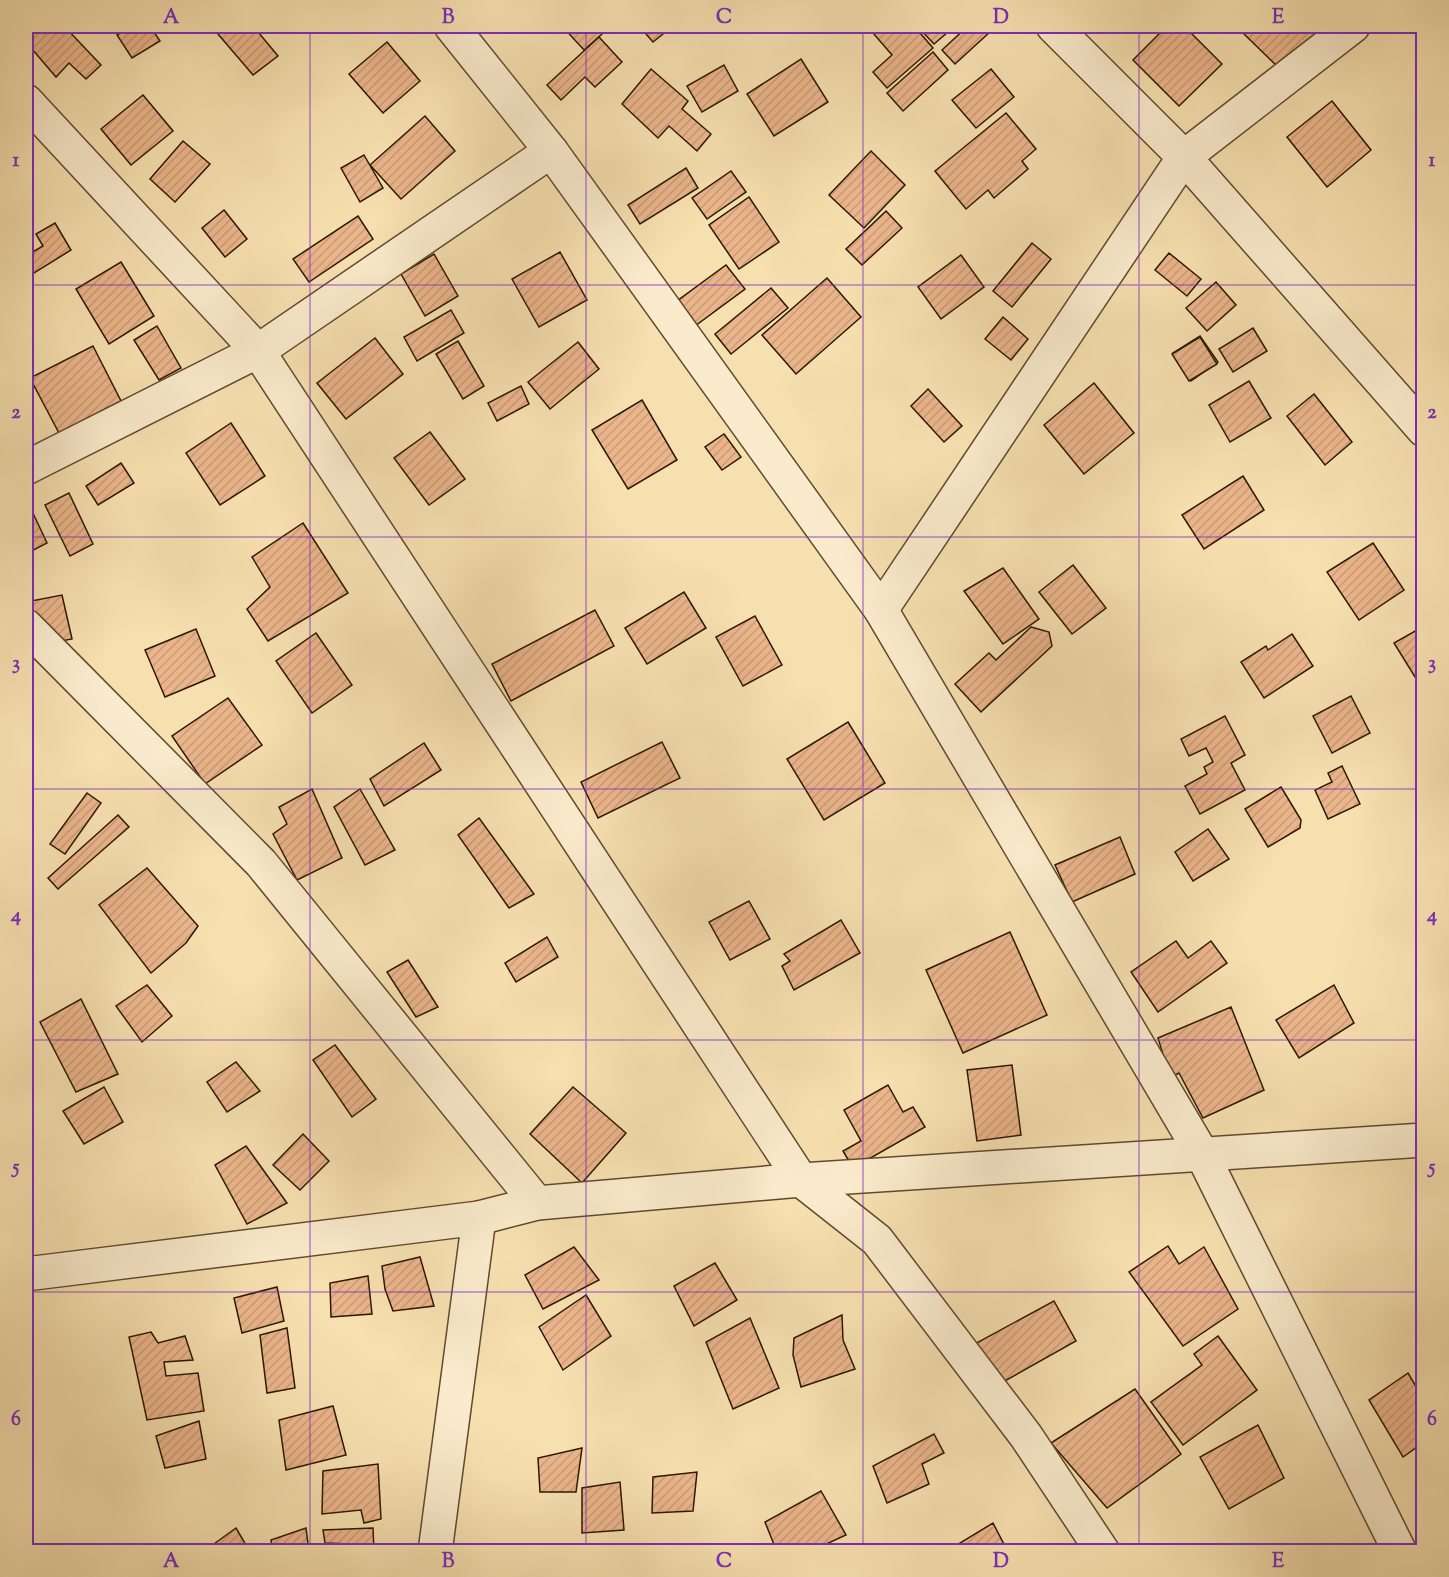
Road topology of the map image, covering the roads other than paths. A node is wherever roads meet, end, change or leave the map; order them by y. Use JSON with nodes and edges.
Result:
{"nodes":[{"id":1,"x":452,"y":26,"type":"edge"},
{"id":2,"x":1053,"y":26,"type":"edge"},
{"id":3,"x":1353,"y":26,"type":"edge"},
{"id":4,"x":26,"y":101,"type":"edge"},
{"id":5,"x":551,"y":151,"type":"junction"},
{"id":6,"x":1184,"y":157,"type":"junction"},
{"id":7,"x":258,"y":351,"type":"junction"},
{"id":8,"x":1424,"y":430,"type":"edge"},
{"id":9,"x":26,"y":468,"type":"edge"},
{"id":10,"x":881,"y":610,"type":"junction"},
{"id":11,"x":26,"y":626,"type":"edge"},
{"id":12,"x":1424,"y":1140,"type":"edge"},
{"id":13,"x":1202,"y":1154,"type":"junction"},
{"id":14,"x":801,"y":1180,"type":"junction"},
{"id":15,"x":537,"y":1203,"type":"junction"},
{"id":16,"x":479,"y":1218,"type":"junction"},
{"id":17,"x":26,"y":1274,"type":"edge"},
{"id":18,"x":435,"y":1551,"type":"edge"},
{"id":19,"x":1103,"y":1551,"type":"edge"},
{"id":20,"x":1400,"y":1551,"type":"edge"}],
"edges":[{"from":1,"to":5,"type":"street"},
{"from":2,"to":6,"type":"street"},
{"from":3,"to":6,"type":"street"},
{"from":4,"to":7,"type":"street"},
{"from":5,"to":7,"type":"street"},
{"from":5,"to":10,"type":"street"},
{"from":6,"to":8,"type":"street"},
{"from":6,"to":10,"type":"street"},
{"from":7,"to":9,"type":"street"},
{"from":7,"to":14,"type":"street"},
{"from":10,"to":13,"type":"street"},
{"from":11,"to":15,"type":"street"},
{"from":12,"to":13,"type":"street"},
{"from":13,"to":14,"type":"street"},
{"from":13,"to":20,"type":"street"},
{"from":14,"to":15,"type":"street"},
{"from":14,"to":19,"type":"street"},
{"from":15,"to":16,"type":"street"},
{"from":16,"to":17,"type":"street"},
{"from":16,"to":18,"type":"street"}]}
